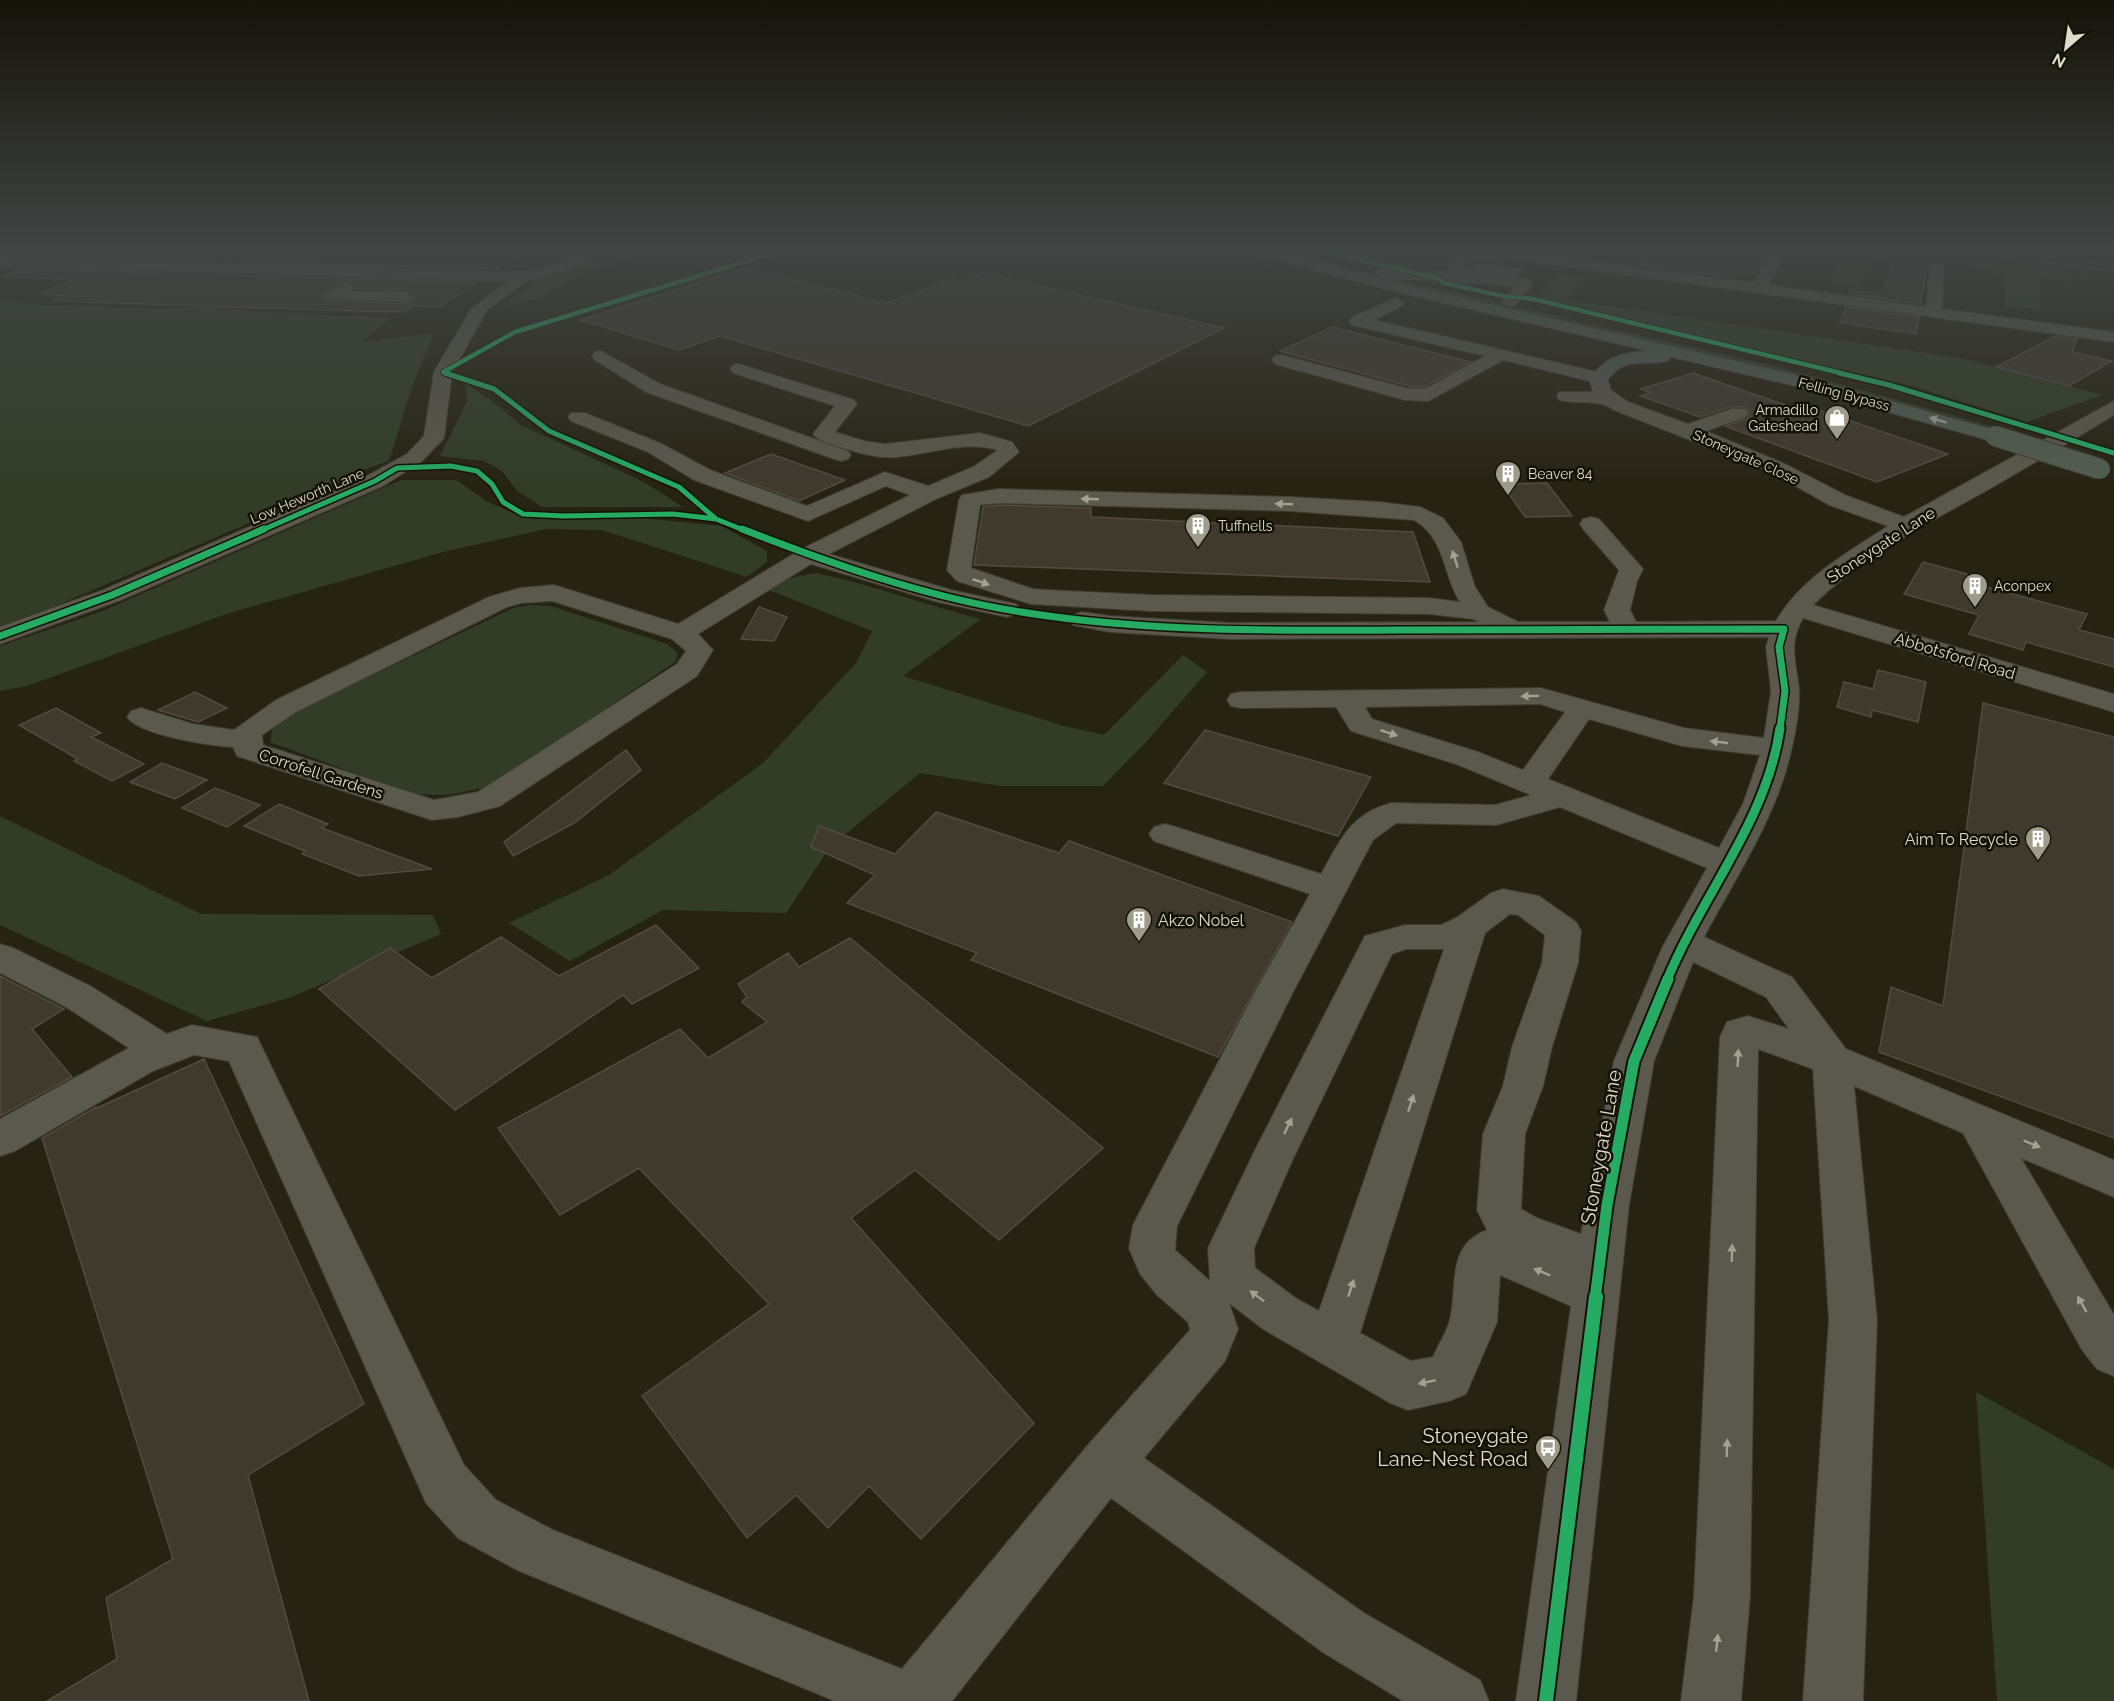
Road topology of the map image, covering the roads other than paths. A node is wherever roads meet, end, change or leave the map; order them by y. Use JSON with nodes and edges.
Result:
{"nodes":[{"id":1,"x":467,"y":329,"type":"edge"},
{"id":2,"x":1388,"y":329,"type":"edge"},
{"id":3,"x":1577,"y":329,"type":"edge"},
{"id":4,"x":1627,"y":329,"type":"edge"},
{"id":5,"x":1994,"y":329,"type":"edge"},
{"id":6,"x":2066,"y":329,"type":"edge"},
{"id":7,"x":2107,"y":335,"type":"edge"},
{"id":8,"x":2114,"y":346,"type":"edge"},
{"id":9,"x":601,"y":356,"type":"dead end"},
{"id":10,"x":1492,"y":359,"type":"junction"},
{"id":11,"x":1281,"y":360,"type":"dead end"},
{"id":12,"x":739,"y":369,"type":"dead end"},
{"id":13,"x":1536,"y":376,"type":"dead end"},
{"id":14,"x":1600,"y":378,"type":"junction"},
{"id":15,"x":1797,"y":381,"type":"junction"},
{"id":16,"x":1566,"y":396,"type":"dead end"},
{"id":17,"x":1608,"y":398,"type":"junction"},
{"id":18,"x":1738,"y":413,"type":"dead end"},
{"id":19,"x":2109,"y":416,"type":"edge"},
{"id":20,"x":578,"y":417,"type":"dead end"},
{"id":21,"x":1688,"y":431,"type":"junction"},
{"id":22,"x":2002,"y":431,"type":"junction"},
{"id":23,"x":2109,"y":467,"type":"edge"},
{"id":24,"x":885,"y":478,"type":"junction"},
{"id":25,"x":928,"y":494,"type":"junction"},
{"id":26,"x":1591,"y":524,"type":"dead end"},
{"id":27,"x":1905,"y":525,"type":"junction"},
{"id":28,"x":807,"y":555,"type":"junction"},
{"id":29,"x":1479,"y":612,"type":"junction"},
{"id":30,"x":1790,"y":619,"type":"junction"},
{"id":31,"x":1511,"y":629,"type":"junction"},
{"id":32,"x":1628,"y":629,"type":"junction"},
{"id":33,"x":681,"y":633,"type":"junction"},
{"id":34,"x":0,"y":636,"type":"edge"},
{"id":35,"x":1346,"y":699,"type":"junction"},
{"id":36,"x":1241,"y":700,"type":"dead end"},
{"id":37,"x":2114,"y":703,"type":"edge"},
{"id":38,"x":1582,"y":709,"type":"junction"},
{"id":39,"x":141,"y":717,"type":"dead end"},
{"id":40,"x":247,"y":739,"type":"junction"},
{"id":41,"x":1777,"y":748,"type":"junction"},
{"id":42,"x":1545,"y":790,"type":"junction"},
{"id":43,"x":1165,"y":834,"type":"dead end"},
{"id":44,"x":1726,"y":863,"type":"junction"},
{"id":45,"x":1330,"y":889,"type":"junction"},
{"id":46,"x":1469,"y":927,"type":"junction"},
{"id":47,"x":1683,"y":942,"type":"junction"},
{"id":48,"x":0,"y":957,"type":"edge"},
{"id":49,"x":163,"y":1050,"type":"junction"},
{"id":50,"x":1832,"y":1060,"type":"junction"},
{"id":51,"x":1978,"y":1122,"type":"junction"},
{"id":52,"x":0,"y":1139,"type":"edge"},
{"id":53,"x":2114,"y":1179,"type":"edge"},
{"id":54,"x":1598,"y":1277,"type":"junction"},
{"id":55,"x":1332,"y":1344,"type":"junction"},
{"id":56,"x":2114,"y":1353,"type":"edge"},
{"id":57,"x":1106,"y":1463,"type":"junction"},
{"id":58,"x":907,"y":1701,"type":"edge"},
{"id":59,"x":914,"y":1701,"type":"edge"},
{"id":60,"x":1459,"y":1701,"type":"edge"},
{"id":61,"x":1546,"y":1701,"type":"edge"},
{"id":62,"x":1711,"y":1701,"type":"edge"},
{"id":63,"x":1833,"y":1701,"type":"edge"}],
"edges":[{"from":1,"to":34,"type":"street","name":"Low Heworth Lane"},
{"from":2,"to":10,"type":"street"},
{"from":3,"to":15,"type":"highway","name":"Felling Bypass"},
{"from":4,"to":22,"type":"highway","name":"Felling Bypass"},
{"from":5,"to":8,"type":"street"},
{"from":6,"to":7,"type":"street"},
{"from":9,"to":24,"type":"street"},
{"from":10,"to":11,"type":"street"},
{"from":10,"to":13,"type":"street"},
{"from":10,"to":14,"type":"street"},
{"from":12,"to":25,"type":"street"},
{"from":14,"to":15,"type":"highway"},
{"from":14,"to":17,"type":"street"},
{"from":22,"to":15,"type":"highway","name":"Felling Bypass","one_way":true},
{"from":16,"to":17,"type":"street"},
{"from":17,"to":21,"type":"street","name":"Stoneygate Close"},
{"from":18,"to":21,"type":"street"},
{"from":19,"to":27,"type":"street","name":"Stoneygate Lane"},
{"from":20,"to":24,"type":"street"},
{"from":21,"to":27,"type":"street","name":"Stoneygate Close"},
{"from":22,"to":23,"type":"highway","name":"Felling Bypass","bridge":true},
{"from":24,"to":25,"type":"street"},
{"from":25,"to":28,"type":"street"},
{"from":26,"to":32,"type":"street"},
{"from":27,"to":30,"type":"street","name":"Stoneygate Lane"},
{"from":28,"to":31,"type":"street","name":"Abbotsford Road"},
{"from":28,"to":33,"type":"street"},
{"from":29,"to":29,"type":"street","one_way":true},
{"from":29,"to":31,"type":"street"},
{"from":30,"to":32,"type":"street","name":"Abbotsford Road"},
{"from":30,"to":37,"type":"street","name":"Abbotsford Road"},
{"from":30,"to":41,"type":"street","name":"Stoneygate Lane"},
{"from":31,"to":32,"type":"street","name":"Abbotsford Road"},
{"from":33,"to":40,"type":"street","name":"Corrofell Gardens"},
{"from":33,"to":40,"type":"street","name":"Corrofell Gardens"},
{"from":35,"to":36,"type":"street"},
{"from":38,"to":35,"type":"street","one_way":true},
{"from":35,"to":42,"type":"street","one_way":true},
{"from":41,"to":38,"type":"street","one_way":true},
{"from":38,"to":42,"type":"street"},
{"from":39,"to":40,"type":"street"},
{"from":41,"to":44,"type":"street","name":"Stoneygate Lane"},
{"from":42,"to":44,"type":"street"},
{"from":42,"to":45,"type":"street"},
{"from":43,"to":45,"type":"street"},
{"from":44,"to":47,"type":"street","name":"Stoneygate Lane"},
{"from":45,"to":57,"type":"street"},
{"from":46,"to":54,"type":"street"},
{"from":55,"to":46,"type":"street","one_way":true},
{"from":55,"to":46,"type":"street","one_way":true},
{"from":47,"to":50,"type":"street"},
{"from":47,"to":54,"type":"street","name":"Stoneygate Lane"},
{"from":48,"to":49,"type":"street"},
{"from":49,"to":52,"type":"street"},
{"from":49,"to":58,"type":"street"},
{"from":50,"to":51,"type":"street"},
{"from":62,"to":50,"type":"street","one_way":true},
{"from":50,"to":63,"type":"street"},
{"from":51,"to":53,"type":"street","one_way":true},
{"from":56,"to":51,"type":"street","one_way":true},
{"from":54,"to":55,"type":"street","one_way":true},
{"from":54,"to":61,"type":"street","name":"Stoneygate Lane"},
{"from":57,"to":59,"type":"street"},
{"from":57,"to":60,"type":"street"}]}
